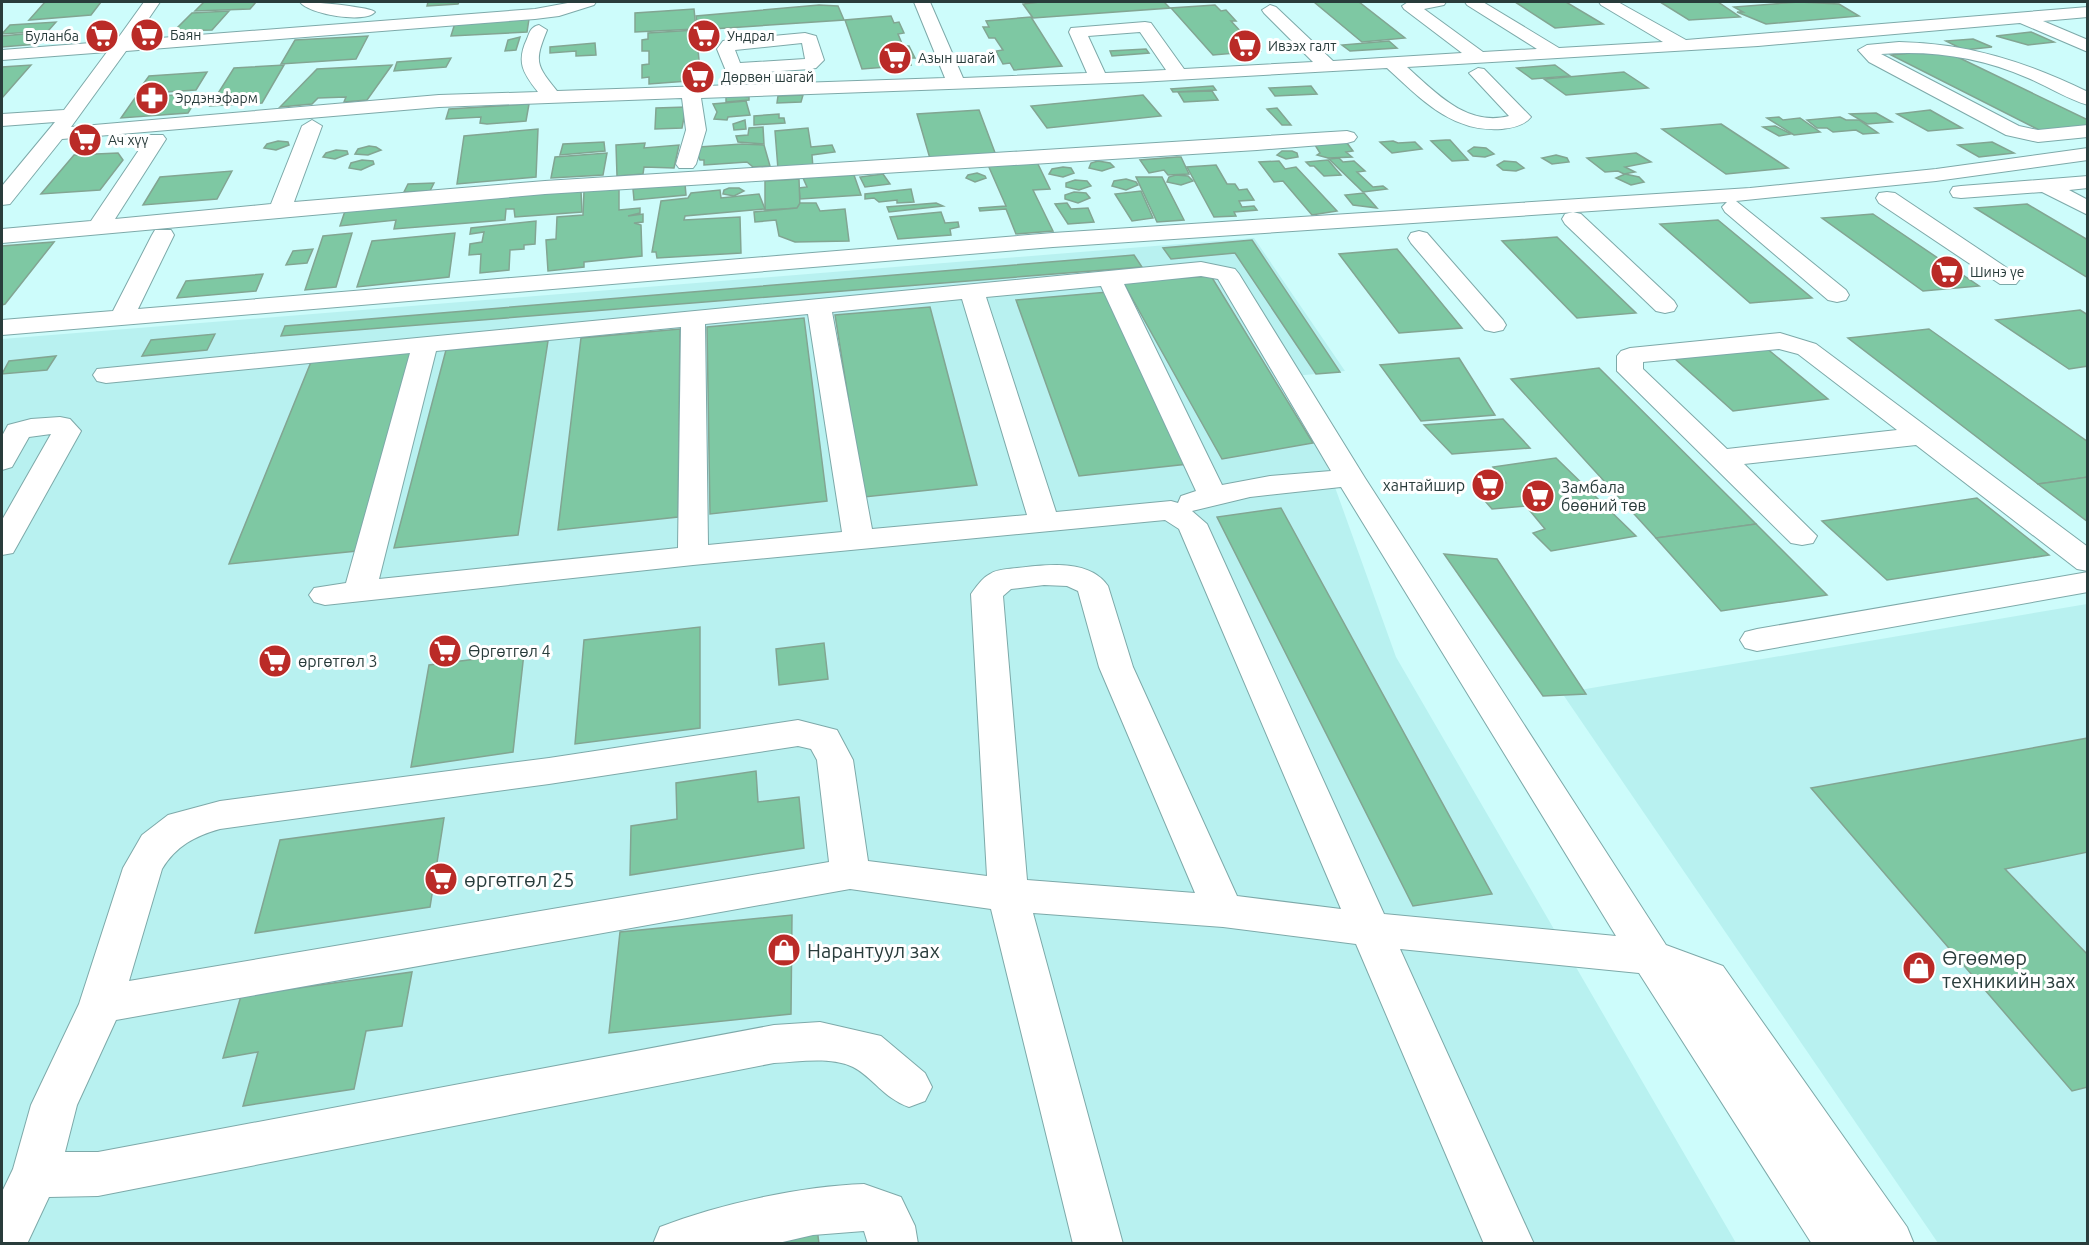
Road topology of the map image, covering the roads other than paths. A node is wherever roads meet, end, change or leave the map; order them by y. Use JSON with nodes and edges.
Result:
{"nodes":[{"id":1,"x":152,"y":2,"type":"edge"},
{"id":2,"x":308,"y":2,"type":"edge"},
{"id":3,"x":588,"y":2,"type":"edge"},
{"id":4,"x":922,"y":2,"type":"edge"},
{"id":5,"x":1438,"y":2,"type":"edge"},
{"id":6,"x":1473,"y":2,"type":"edge"},
{"id":7,"x":1607,"y":2,"type":"edge"},
{"id":8,"x":416,"y":9,"type":"dead end"},
{"id":9,"x":1270,"y":10,"type":"dead end"},
{"id":10,"x":2088,"y":12,"type":"edge"},
{"id":11,"x":1899,"y":14,"type":"dead end"},
{"id":12,"x":2021,"y":17,"type":"junction"},
{"id":13,"x":1927,"y":26,"type":"junction"},
{"id":14,"x":539,"y":30,"type":"dead end"},
{"id":15,"x":121,"y":46,"type":"junction"},
{"id":16,"x":1683,"y":46,"type":"junction"},
{"id":17,"x":2088,"y":46,"type":"edge"},
{"id":18,"x":1555,"y":53,"type":"junction"},
{"id":19,"x":2,"y":56,"type":"edge"},
{"id":20,"x":1392,"y":63,"type":"junction"},
{"id":21,"x":1478,"y":65,"type":"junction"},
{"id":22,"x":775,"y":67,"type":"dead end"},
{"id":23,"x":1329,"y":67,"type":"junction"},
{"id":24,"x":2065,"y":70,"type":"dead end"},
{"id":25,"x":2031,"y":71,"type":"junction"},
{"id":26,"x":1178,"y":75,"type":"junction"},
{"id":27,"x":1098,"y":78,"type":"junction"},
{"id":28,"x":955,"y":81,"type":"junction"},
{"id":29,"x":780,"y":90,"type":"junction"},
{"id":30,"x":691,"y":92,"type":"junction"},
{"id":31,"x":551,"y":96,"type":"junction"},
{"id":32,"x":2088,"y":99,"type":"edge"},
{"id":33,"x":68,"y":115,"type":"junction"},
{"id":34,"x":2,"y":120,"type":"edge"},
{"id":35,"x":312,"y":126,"type":"dead end"},
{"id":36,"x":2088,"y":131,"type":"edge"},
{"id":37,"x":56,"y":134,"type":"junction"},
{"id":38,"x":1347,"y":138,"type":"dead end"},
{"id":39,"x":156,"y":139,"type":"dead end"},
{"id":40,"x":2088,"y":154,"type":"edge"},
{"id":41,"x":2062,"y":157,"type":"junction"},
{"id":42,"x":686,"y":164,"type":"dead end"},
{"id":43,"x":2088,"y":171,"type":"edge"},
{"id":44,"x":2088,"y":182,"type":"edge"},
{"id":45,"x":2045,"y":185,"type":"junction"},
{"id":46,"x":1887,"y":198,"type":"junction"},
{"id":47,"x":2,"y":199,"type":"edge"},
{"id":48,"x":1732,"y":207,"type":"junction"},
{"id":49,"x":280,"y":209,"type":"junction"},
{"id":50,"x":2088,"y":209,"type":"edge"},
{"id":51,"x":1573,"y":219,"type":"junction"},
{"id":52,"x":99,"y":226,"type":"junction"},
{"id":53,"x":163,"y":235,"type":"dead end"},
{"id":54,"x":2,"y":236,"type":"edge"},
{"id":55,"x":1109,"y":278,"type":"junction"},
{"id":56,"x":2008,"y":279,"type":"dead end"},
{"id":57,"x":972,"y":291,"type":"junction"},
{"id":58,"x":1837,"y":295,"type":"dead end"},
{"id":59,"x":819,"y":305,"type":"junction"},
{"id":60,"x":1665,"y":306,"type":"dead end"},
{"id":61,"x":693,"y":317,"type":"junction"},
{"id":62,"x":121,"y":319,"type":"junction"},
{"id":63,"x":1494,"y":326,"type":"dead end"},
{"id":64,"x":2,"y":328,"type":"edge"},
{"id":65,"x":425,"y":344,"type":"junction"},
{"id":66,"x":106,"y":375,"type":"dead end"},
{"id":67,"x":1921,"y":436,"type":"junction"},
{"id":68,"x":1721,"y":458,"type":"junction"},
{"id":69,"x":2,"y":460,"type":"edge"},
{"id":70,"x":1350,"y":478,"type":"junction"},
{"id":71,"x":1212,"y":495,"type":"junction"},
{"id":72,"x":1171,"y":510,"type":"junction"},
{"id":73,"x":9,"y":518,"type":"edge"},
{"id":74,"x":1044,"y":522,"type":"junction"},
{"id":75,"x":1802,"y":536,"type":"dead end"},
{"id":76,"x":859,"y":541,"type":"junction"},
{"id":77,"x":2,"y":546,"type":"edge"},
{"id":78,"x":693,"y":556,"type":"junction"},
{"id":79,"x":2088,"y":562,"type":"edge"},
{"id":80,"x":2088,"y":582,"type":"edge"},
{"id":81,"x":360,"y":592,"type":"junction"},
{"id":82,"x":325,"y":595,"type":"dead end"},
{"id":83,"x":1757,"y":640,"type":"dead end"},
{"id":84,"x":850,"y":874,"type":"junction"},
{"id":85,"x":1008,"y":895,"type":"junction"},
{"id":86,"x":1223,"y":911,"type":"junction"},
{"id":87,"x":1371,"y":929,"type":"junction"},
{"id":88,"x":1651,"y":957,"type":"junction"},
{"id":89,"x":101,"y":1004,"type":"junction"},
{"id":90,"x":909,"y":1087,"type":"dead end"},
{"id":91,"x":36,"y":1173,"type":"junction"},
{"id":92,"x":2,"y":1243,"type":"edge"},
{"id":93,"x":678,"y":1244,"type":"edge"},
{"id":94,"x":893,"y":1244,"type":"edge"},
{"id":95,"x":1098,"y":1244,"type":"edge"},
{"id":96,"x":1509,"y":1244,"type":"edge"},
{"id":97,"x":1841,"y":1244,"type":"edge"},
{"id":98,"x":1889,"y":1244,"type":"edge"}],
"edges":[{"from":1,"to":15,"type":"street"},
{"from":2,"to":8,"type":"street"},
{"from":3,"to":15,"type":"street"},
{"from":4,"to":28,"type":"street"},
{"from":5,"to":21,"type":"street"},
{"from":6,"to":18,"type":"street"},
{"from":7,"to":16,"type":"street"},
{"from":9,"to":23,"type":"street"},
{"from":10,"to":12,"type":"street"},
{"from":11,"to":13,"type":"street"},
{"from":12,"to":13,"type":"street"},
{"from":12,"to":17,"type":"street"},
{"from":13,"to":16,"type":"street"},
{"from":14,"to":31,"type":"street"},
{"from":15,"to":19,"type":"street"},
{"from":15,"to":33,"type":"street"},
{"from":16,"to":18,"type":"street"},
{"from":18,"to":21,"type":"street"},
{"from":20,"to":21,"type":"street"},
{"from":20,"to":21,"type":"street"},
{"from":20,"to":23,"type":"street"},
{"from":22,"to":29,"type":"street"},
{"from":23,"to":26,"type":"street"},
{"from":24,"to":25,"type":"street"},
{"from":25,"to":32,"type":"street"},
{"from":25,"to":36,"type":"street"},
{"from":26,"to":27,"type":"street"},
{"from":26,"to":27,"type":"street"},
{"from":27,"to":28,"type":"street"},
{"from":28,"to":29,"type":"street"},
{"from":29,"to":30,"type":"street"},
{"from":30,"to":31,"type":"street"},
{"from":30,"to":42,"type":"street"},
{"from":31,"to":37,"type":"street"},
{"from":33,"to":34,"type":"street"},
{"from":33,"to":37,"type":"street"},
{"from":35,"to":49,"type":"street"},
{"from":37,"to":47,"type":"street"},
{"from":38,"to":49,"type":"street"},
{"from":39,"to":52,"type":"street"},
{"from":40,"to":41,"type":"street"},
{"from":41,"to":43,"type":"street"},
{"from":41,"to":62,"type":"street"},
{"from":44,"to":45,"type":"street"},
{"from":45,"to":46,"type":"street"},
{"from":45,"to":50,"type":"street"},
{"from":46,"to":48,"type":"street"},
{"from":46,"to":56,"type":"street"},
{"from":48,"to":51,"type":"street"},
{"from":48,"to":58,"type":"street"},
{"from":49,"to":52,"type":"street"},
{"from":51,"to":60,"type":"street"},
{"from":51,"to":63,"type":"street"},
{"from":52,"to":54,"type":"street"},
{"from":53,"to":62,"type":"street"},
{"from":55,"to":57,"type":"street"},
{"from":55,"to":70,"type":"street"},
{"from":55,"to":71,"type":"street"},
{"from":57,"to":59,"type":"street"},
{"from":57,"to":74,"type":"street"},
{"from":59,"to":61,"type":"street"},
{"from":59,"to":76,"type":"street"},
{"from":61,"to":65,"type":"street"},
{"from":61,"to":78,"type":"street"},
{"from":62,"to":64,"type":"street"},
{"from":65,"to":66,"type":"street"},
{"from":65,"to":81,"type":"street"},
{"from":67,"to":68,"type":"street"},
{"from":67,"to":68,"type":"street"},
{"from":67,"to":79,"type":"street"},
{"from":68,"to":75,"type":"street"},
{"from":69,"to":73,"type":"street"},
{"from":70,"to":71,"type":"street"},
{"from":70,"to":88,"type":"street"},
{"from":71,"to":72,"type":"street"},
{"from":72,"to":74,"type":"street"},
{"from":72,"to":87,"type":"street"},
{"from":73,"to":77,"type":"street"},
{"from":74,"to":76,"type":"street"},
{"from":76,"to":78,"type":"street"},
{"from":78,"to":81,"type":"street"},
{"from":80,"to":83,"type":"street"},
{"from":81,"to":82,"type":"street"},
{"from":84,"to":85,"type":"street"},
{"from":84,"to":89,"type":"street"},
{"from":84,"to":89,"type":"street"},
{"from":85,"to":86,"type":"street"},
{"from":85,"to":86,"type":"street"},
{"from":85,"to":95,"type":"street"},
{"from":86,"to":87,"type":"street"},
{"from":87,"to":88,"type":"street"},
{"from":87,"to":96,"type":"street"},
{"from":88,"to":97,"type":"street"},
{"from":88,"to":98,"type":"street"},
{"from":89,"to":91,"type":"street"},
{"from":90,"to":91,"type":"street"},
{"from":91,"to":92,"type":"street"},
{"from":93,"to":94,"type":"street"}]}
